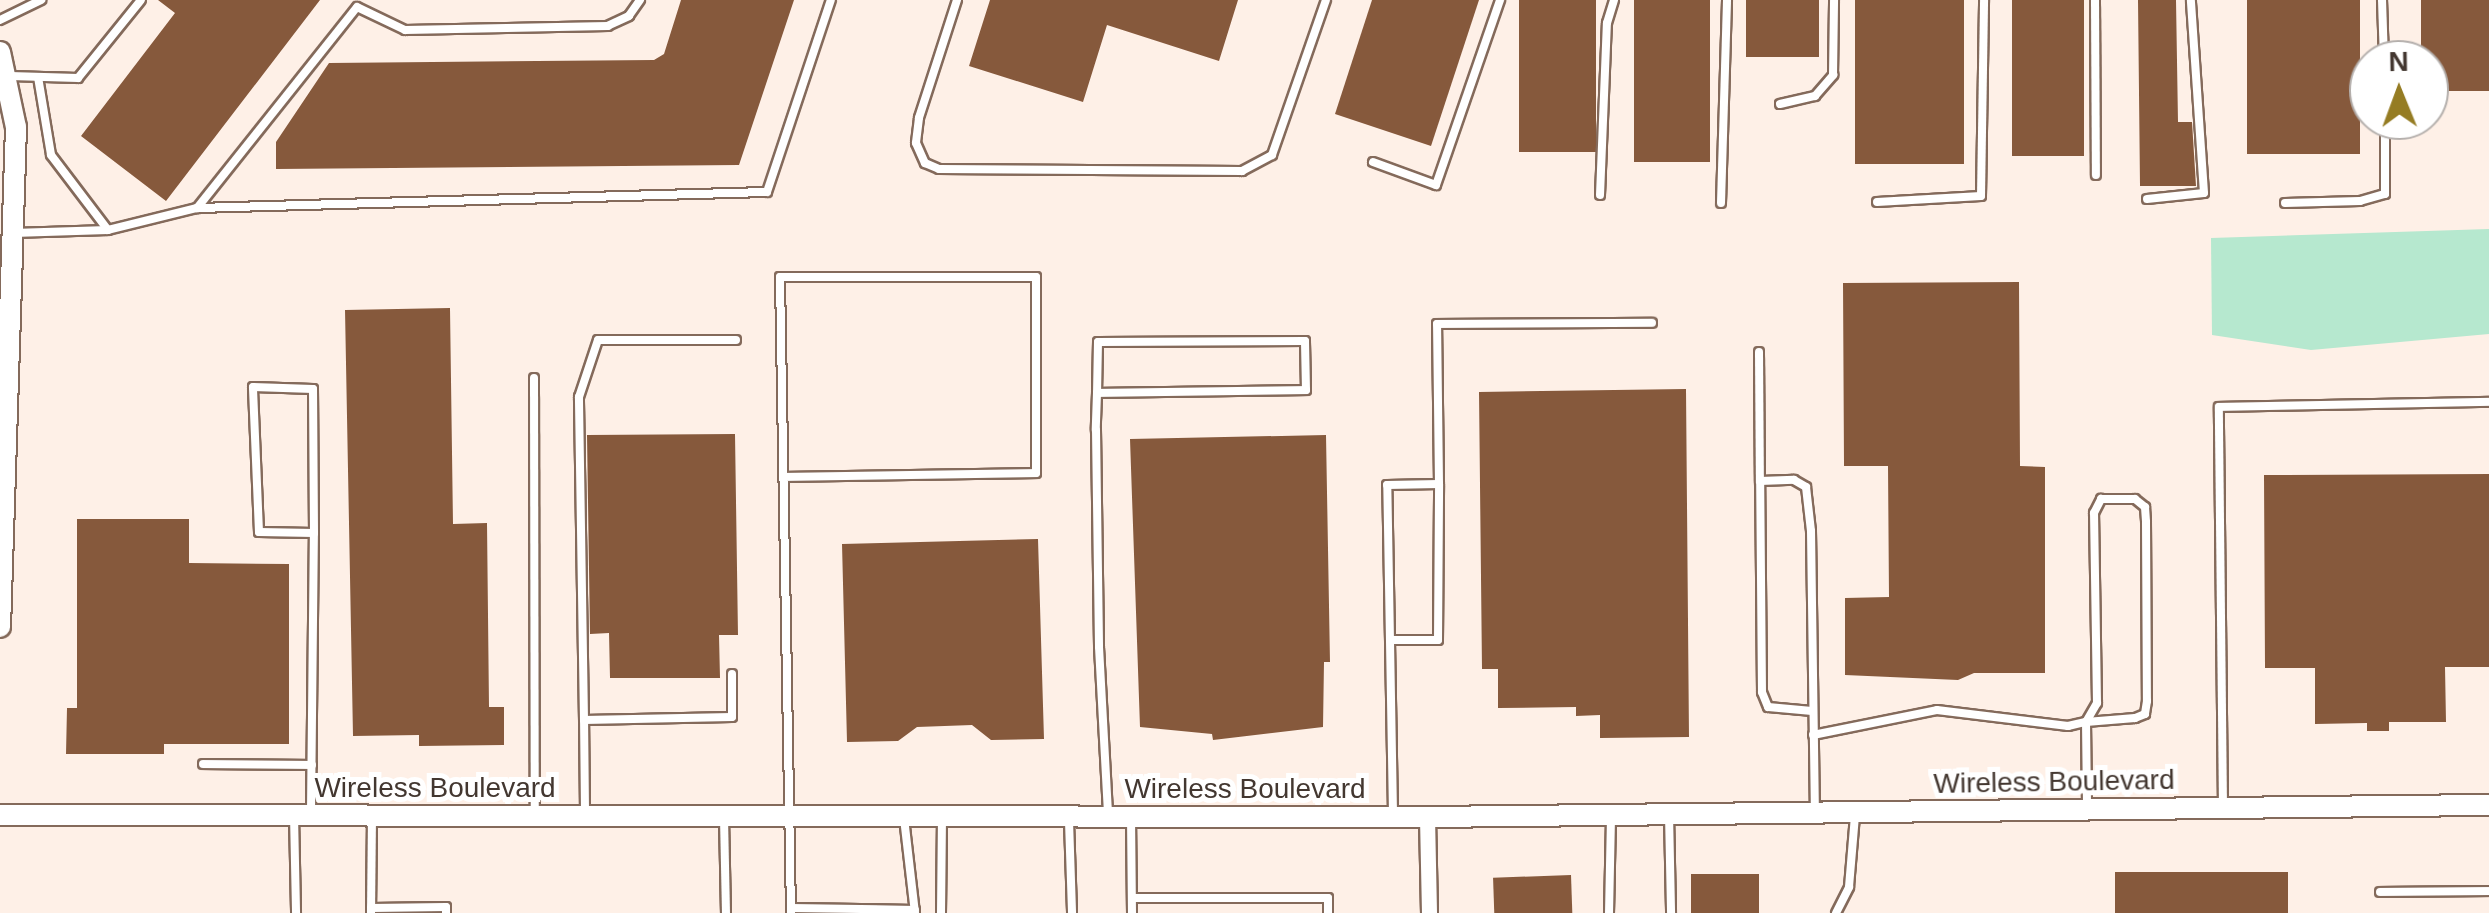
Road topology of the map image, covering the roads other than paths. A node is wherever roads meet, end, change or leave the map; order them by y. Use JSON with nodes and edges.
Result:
{"nodes":[{"id":1,"x":41,"y":0,"type":"edge"},
{"id":2,"x":140,"y":0,"type":"edge"},
{"id":3,"x":366,"y":0,"type":"edge"},
{"id":4,"x":640,"y":0,"type":"edge"},
{"id":5,"x":831,"y":0,"type":"edge"},
{"id":6,"x":957,"y":0,"type":"edge"},
{"id":7,"x":1326,"y":0,"type":"edge"},
{"id":8,"x":1500,"y":0,"type":"edge"},
{"id":9,"x":1614,"y":0,"type":"edge"},
{"id":10,"x":1726,"y":0,"type":"edge"},
{"id":11,"x":1834,"y":0,"type":"edge"},
{"id":12,"x":1984,"y":0,"type":"edge"},
{"id":13,"x":2096,"y":0,"type":"edge"},
{"id":14,"x":2190,"y":0,"type":"edge"},
{"id":15,"x":2382,"y":0,"type":"edge"},
{"id":16,"x":358,"y":7,"type":"junction"},
{"id":17,"x":0,"y":20,"type":"edge"},
{"id":18,"x":2383,"y":40,"type":"edge"},
{"id":19,"x":0,"y":52,"type":"edge"},
{"id":20,"x":5,"y":76,"type":"junction"},
{"id":21,"x":38,"y":77,"type":"junction"},
{"id":22,"x":1780,"y":104,"type":"dead end"},
{"id":23,"x":2385,"y":140,"type":"edge"},
{"id":24,"x":1373,"y":162,"type":"dead end"},
{"id":25,"x":2096,"y":175,"type":"dead end"},
{"id":26,"x":1600,"y":194,"type":"dead end"},
{"id":27,"x":7,"y":198,"type":"edge"},
{"id":28,"x":2148,"y":199,"type":"dead end"},
{"id":29,"x":1876,"y":202,"type":"dead end"},
{"id":30,"x":1721,"y":203,"type":"dead end"},
{"id":31,"x":2285,"y":203,"type":"dead end"},
{"id":32,"x":197,"y":208,"type":"junction"},
{"id":33,"x":108,"y":230,"type":"junction"},
{"id":34,"x":13,"y":233,"type":"junction"},
{"id":35,"x":1652,"y":323,"type":"dead end"},
{"id":36,"x":736,"y":340,"type":"dead end"},
{"id":37,"x":1759,"y":352,"type":"dead end"},
{"id":38,"x":534,"y":378,"type":"dead end"},
{"id":39,"x":1096,"y":393,"type":"junction"},
{"id":40,"x":2489,"y":402,"type":"edge"},
{"id":41,"x":3,"y":473,"type":"edge"},
{"id":42,"x":785,"y":477,"type":"junction"},
{"id":43,"x":1760,"y":481,"type":"junction"},
{"id":44,"x":1439,"y":484,"type":"junction"},
{"id":45,"x":314,"y":533,"type":"junction"},
{"id":46,"x":2,"y":571,"type":"edge"},
{"id":47,"x":0,"y":626,"type":"edge"},
{"id":48,"x":1390,"y":640,"type":"junction"},
{"id":49,"x":732,"y":674,"type":"dead end"},
{"id":50,"x":1812,"y":711,"type":"junction"},
{"id":51,"x":584,"y":720,"type":"junction"},
{"id":52,"x":2086,"y":722,"type":"junction"},
{"id":53,"x":1812,"y":734,"type":"junction"},
{"id":54,"x":203,"y":764,"type":"dead end"},
{"id":55,"x":312,"y":765,"type":"junction"},
{"id":56,"x":2489,"y":805,"type":"edge"},
{"id":57,"x":2223,"y":808,"type":"junction"},
{"id":58,"x":2087,"y":809,"type":"junction"},
{"id":59,"x":1815,"y":812,"type":"junction"},
{"id":60,"x":1855,"y":812,"type":"junction"},
{"id":61,"x":1669,"y":814,"type":"junction"},
{"id":62,"x":0,"y":815,"type":"edge"},
{"id":63,"x":372,"y":815,"type":"junction"},
{"id":64,"x":1611,"y":815,"type":"junction"},
{"id":65,"x":303,"y":816,"type":"junction"},
{"id":66,"x":535,"y":816,"type":"junction"},
{"id":67,"x":585,"y":816,"type":"junction"},
{"id":68,"x":724,"y":816,"type":"junction"},
{"id":69,"x":790,"y":816,"type":"junction"},
{"id":70,"x":904,"y":816,"type":"junction"},
{"id":71,"x":942,"y":816,"type":"junction"},
{"id":72,"x":1069,"y":816,"type":"junction"},
{"id":73,"x":1108,"y":817,"type":"junction"},
{"id":74,"x":1130,"y":817,"type":"junction"},
{"id":75,"x":1393,"y":817,"type":"junction"},
{"id":76,"x":1427,"y":817,"type":"junction"},
{"id":77,"x":2489,"y":891,"type":"edge"},
{"id":78,"x":2380,"y":892,"type":"dead end"},
{"id":79,"x":1132,"y":898,"type":"junction"},
{"id":80,"x":371,"y":910,"type":"edge"},
{"id":81,"x":791,"y":910,"type":"edge"},
{"id":82,"x":915,"y":911,"type":"edge"},
{"id":83,"x":296,"y":913,"type":"edge"},
{"id":84,"x":446,"y":913,"type":"edge"},
{"id":85,"x":726,"y":913,"type":"edge"},
{"id":86,"x":940,"y":913,"type":"edge"},
{"id":87,"x":1072,"y":913,"type":"edge"},
{"id":88,"x":1132,"y":913,"type":"edge"},
{"id":89,"x":1328,"y":913,"type":"edge"},
{"id":90,"x":1428,"y":913,"type":"edge"},
{"id":91,"x":1608,"y":913,"type":"edge"},
{"id":92,"x":1671,"y":913,"type":"edge"},
{"id":93,"x":1836,"y":913,"type":"edge"}],
"edges":[{"from":1,"to":17,"type":"lane"},
{"from":2,"to":21,"type":"lane"},
{"from":3,"to":16,"type":"lane"},
{"from":4,"to":16,"type":"lane"},
{"from":5,"to":32,"type":"lane"},
{"from":6,"to":7,"type":"lane"},
{"from":8,"to":24,"type":"lane"},
{"from":9,"to":26,"type":"lane"},
{"from":10,"to":30,"type":"lane"},
{"from":11,"to":22,"type":"lane"},
{"from":12,"to":29,"type":"lane"},
{"from":13,"to":25,"type":"lane"},
{"from":14,"to":28,"type":"lane"},
{"from":15,"to":18,"type":"lane"},
{"from":16,"to":32,"type":"lane"},
{"from":19,"to":20,"type":"street"},
{"from":20,"to":21,"type":"lane"},
{"from":20,"to":27,"type":"street"},
{"from":21,"to":33,"type":"lane"},
{"from":23,"to":31,"type":"lane"},
{"from":27,"to":34,"type":"street"},
{"from":32,"to":33,"type":"lane"},
{"from":33,"to":34,"type":"lane"},
{"from":34,"to":41,"type":"street"},
{"from":35,"to":44,"type":"lane"},
{"from":36,"to":51,"type":"lane"},
{"from":37,"to":43,"type":"lane"},
{"from":38,"to":66,"type":"lane"},
{"from":39,"to":39,"type":"lane"},
{"from":39,"to":73,"type":"lane"},
{"from":40,"to":57,"type":"lane"},
{"from":41,"to":46,"type":"street"},
{"from":42,"to":42,"type":"lane"},
{"from":42,"to":69,"type":"lane"},
{"from":43,"to":50,"type":"lane"},
{"from":43,"to":50,"type":"lane"},
{"from":44,"to":48,"type":"lane"},
{"from":44,"to":48,"type":"lane"},
{"from":45,"to":45,"type":"lane"},
{"from":45,"to":55,"type":"lane"},
{"from":46,"to":47,"type":"street"},
{"from":48,"to":75,"type":"lane"},
{"from":49,"to":51,"type":"lane"},
{"from":50,"to":53,"type":"lane"},
{"from":51,"to":67,"type":"lane"},
{"from":52,"to":52,"type":"lane"},
{"from":52,"to":53,"type":"lane"},
{"from":52,"to":58,"type":"lane"},
{"from":53,"to":59,"type":"lane"},
{"from":54,"to":55,"type":"lane"},
{"from":55,"to":65,"type":"lane"},
{"from":56,"to":57,"type":"street","name":"Wireless Boulevard"},
{"from":57,"to":58,"type":"street","name":"Wireless Boulevard"},
{"from":58,"to":60,"type":"street","name":"Wireless Boulevard"},
{"from":59,"to":60,"type":"street","name":"Wireless Boulevard"},
{"from":59,"to":61,"type":"street","name":"Wireless Boulevard"},
{"from":60,"to":93,"type":"lane"},
{"from":61,"to":64,"type":"street","name":"Wireless Boulevard"},
{"from":61,"to":92,"type":"lane"},
{"from":62,"to":65,"type":"street","name":"Wireless Boulevard"},
{"from":63,"to":65,"type":"street","name":"Wireless Boulevard"},
{"from":63,"to":66,"type":"street","name":"Wireless Boulevard"},
{"from":63,"to":80,"type":"lane"},
{"from":64,"to":76,"type":"street","name":"Wireless Boulevard"},
{"from":64,"to":91,"type":"lane"},
{"from":65,"to":83,"type":"lane"},
{"from":66,"to":67,"type":"street","name":"Wireless Boulevard"},
{"from":67,"to":68,"type":"street","name":"Wireless Boulevard"},
{"from":68,"to":69,"type":"street","name":"Wireless Boulevard"},
{"from":68,"to":85,"type":"lane"},
{"from":69,"to":70,"type":"street","name":"Wireless Boulevard"},
{"from":69,"to":81,"type":"lane"},
{"from":70,"to":71,"type":"street","name":"Wireless Boulevard"},
{"from":70,"to":82,"type":"lane"},
{"from":71,"to":72,"type":"street","name":"Wireless Boulevard"},
{"from":71,"to":86,"type":"lane"},
{"from":72,"to":73,"type":"street","name":"Wireless Boulevard"},
{"from":72,"to":87,"type":"lane"},
{"from":73,"to":74,"type":"street","name":"Wireless Boulevard"},
{"from":74,"to":75,"type":"street","name":"Wireless Boulevard"},
{"from":74,"to":79,"type":"lane"},
{"from":75,"to":76,"type":"street","name":"Wireless Boulevard"},
{"from":76,"to":90,"type":"street"},
{"from":77,"to":78,"type":"lane"},
{"from":79,"to":88,"type":"lane"},
{"from":79,"to":89,"type":"lane"},
{"from":80,"to":84,"type":"lane"},
{"from":81,"to":82,"type":"lane"}]}
